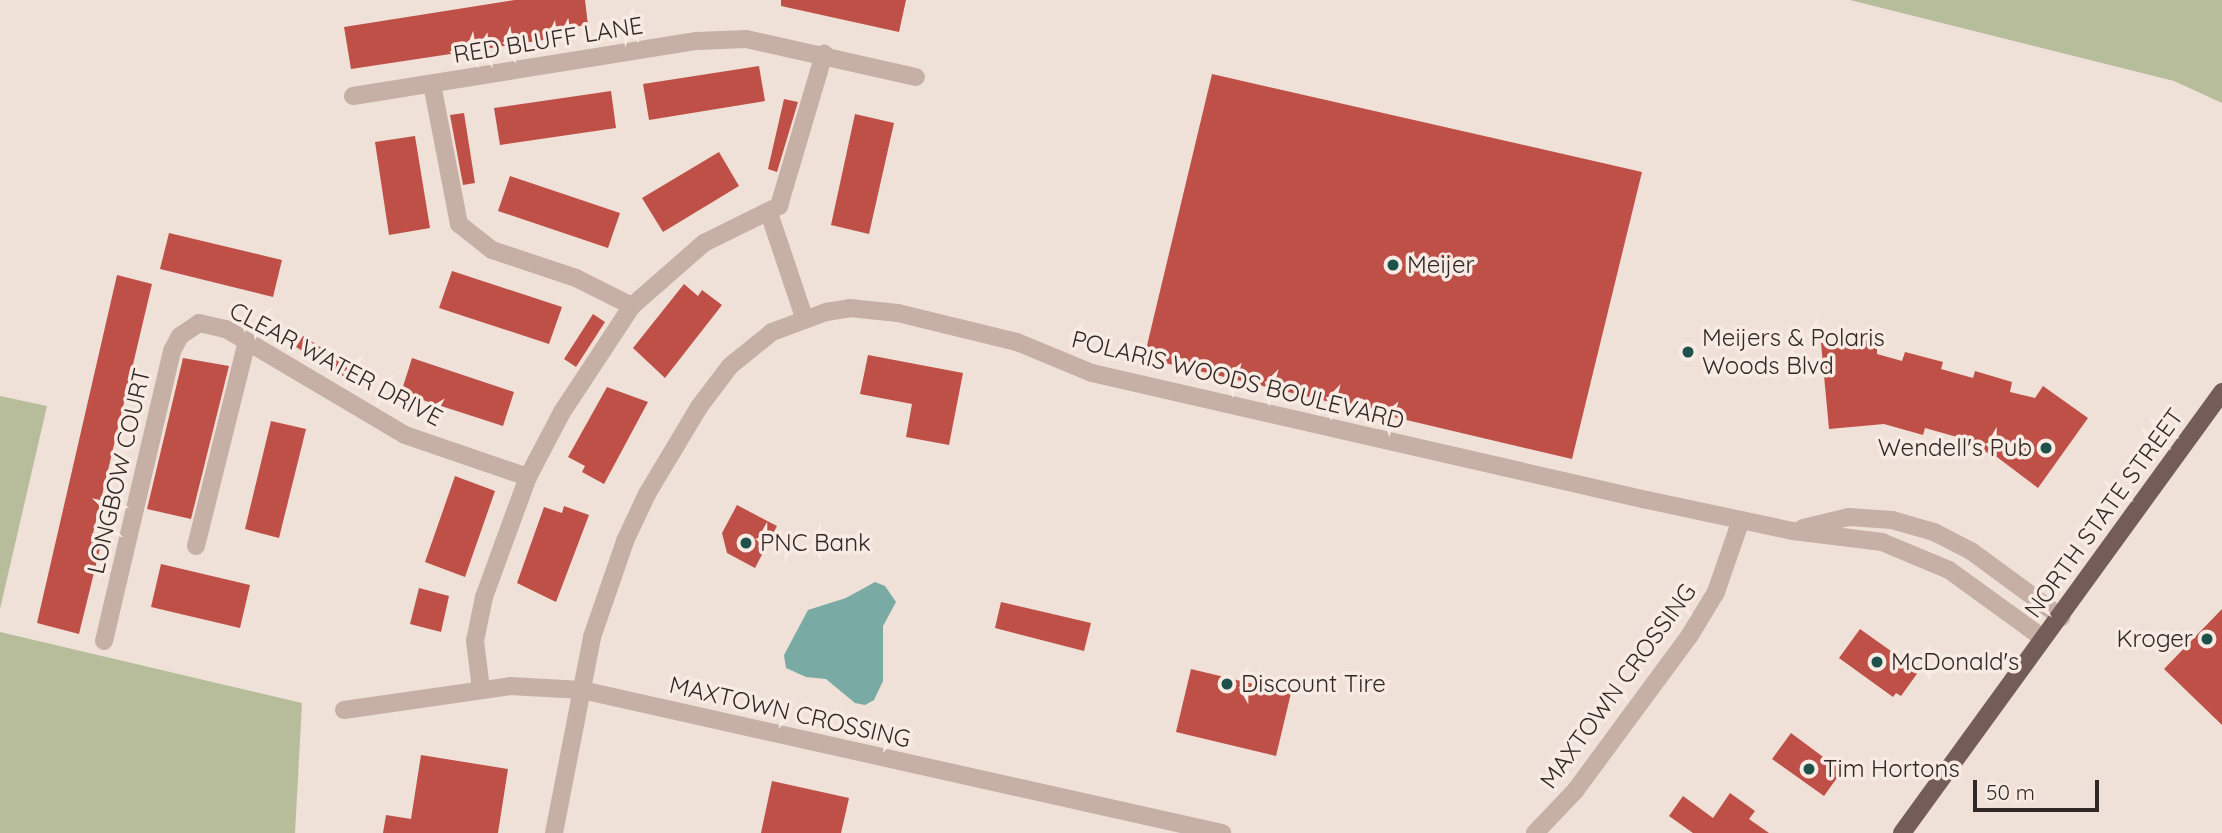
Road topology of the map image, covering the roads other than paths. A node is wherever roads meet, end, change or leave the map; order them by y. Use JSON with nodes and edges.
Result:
{"nodes":[{"id":1,"x":824,"y":54,"type":"junction"},
{"id":2,"x":916,"y":77,"type":"dead end"},
{"id":3,"x":432,"y":84,"type":"junction"},
{"id":4,"x":353,"y":96,"type":"dead end"},
{"id":5,"x":769,"y":213,"type":"junction"},
{"id":6,"x":632,"y":306,"type":"junction"},
{"id":7,"x":804,"y":317,"type":"junction"},
{"id":8,"x":200,"y":323,"type":"joint"},
{"id":9,"x":247,"y":341,"type":"junction"},
{"id":10,"x":2222,"y":392,"type":"edge"},
{"id":11,"x":528,"y":477,"type":"junction"},
{"id":12,"x":1741,"y":520,"type":"junction"},
{"id":13,"x":1793,"y":531,"type":"junction"},
{"id":14,"x":196,"y":546,"type":"dead end"},
{"id":15,"x":2061,"y":617,"type":"junction"},
{"id":16,"x":2043,"y":638,"type":"junction"},
{"id":17,"x":104,"y":641,"type":"dead end"},
{"id":18,"x":481,"y":689,"type":"junction"},
{"id":19,"x":582,"y":690,"type":"junction"},
{"id":20,"x":344,"y":710,"type":"dead end"},
{"id":21,"x":554,"y":833,"type":"edge"},
{"id":22,"x":1222,"y":833,"type":"edge"},
{"id":23,"x":1535,"y":833,"type":"edge"},
{"id":24,"x":1902,"y":833,"type":"edge"}],
"edges":[{"from":1,"to":2,"type":"street","name":"RED BLUFF LANE"},
{"from":1,"to":3,"type":"street","name":"RED BLUFF LANE"},
{"from":1,"to":5,"type":"street"},
{"from":3,"to":4,"type":"street","name":"RED BLUFF LANE"},
{"from":3,"to":6,"type":"street"},
{"from":5,"to":6,"type":"street"},
{"from":5,"to":7,"type":"street"},
{"from":6,"to":11,"type":"street"},
{"from":7,"to":12,"type":"street","name":"POLARIS WOODS BOULEVARD"},
{"from":7,"to":19,"type":"street","name":"POLARIS WOODS BOULEVARD"},
{"from":8,"to":9,"type":"street","name":"CLEAR WATER DRIVE"},
{"from":8,"to":17,"type":"street","name":"LONGBOW COURT"},
{"from":9,"to":11,"type":"street","name":"CLEAR WATER DRIVE"},
{"from":9,"to":14,"type":"street"},
{"from":10,"to":15,"type":"main road","name":"NORTH STATE STREET"},
{"from":11,"to":18,"type":"street"},
{"from":12,"to":13,"type":"street","name":"POLARIS WOODS BOULEVARD"},
{"from":12,"to":23,"type":"street","name":"MAXTOWN CROSSING"},
{"from":13,"to":15,"type":"street","name":"POLARIS WOODS BOULEVARD"},
{"from":13,"to":16,"type":"street","name":"POLARIS WOODS BOULEVARD"},
{"from":15,"to":16,"type":"main road","name":"NORTH STATE STREET"},
{"from":16,"to":24,"type":"main road","name":"NORTH STATE STREET"},
{"from":18,"to":19,"type":"street","name":"MAXTOWN CROSSING"},
{"from":18,"to":20,"type":"street","name":"MAXTOWN CROSSING"},
{"from":19,"to":21,"type":"street","name":"POLARIS WOODS BOULEVARD"},
{"from":19,"to":22,"type":"street","name":"MAXTOWN CROSSING"}]}
